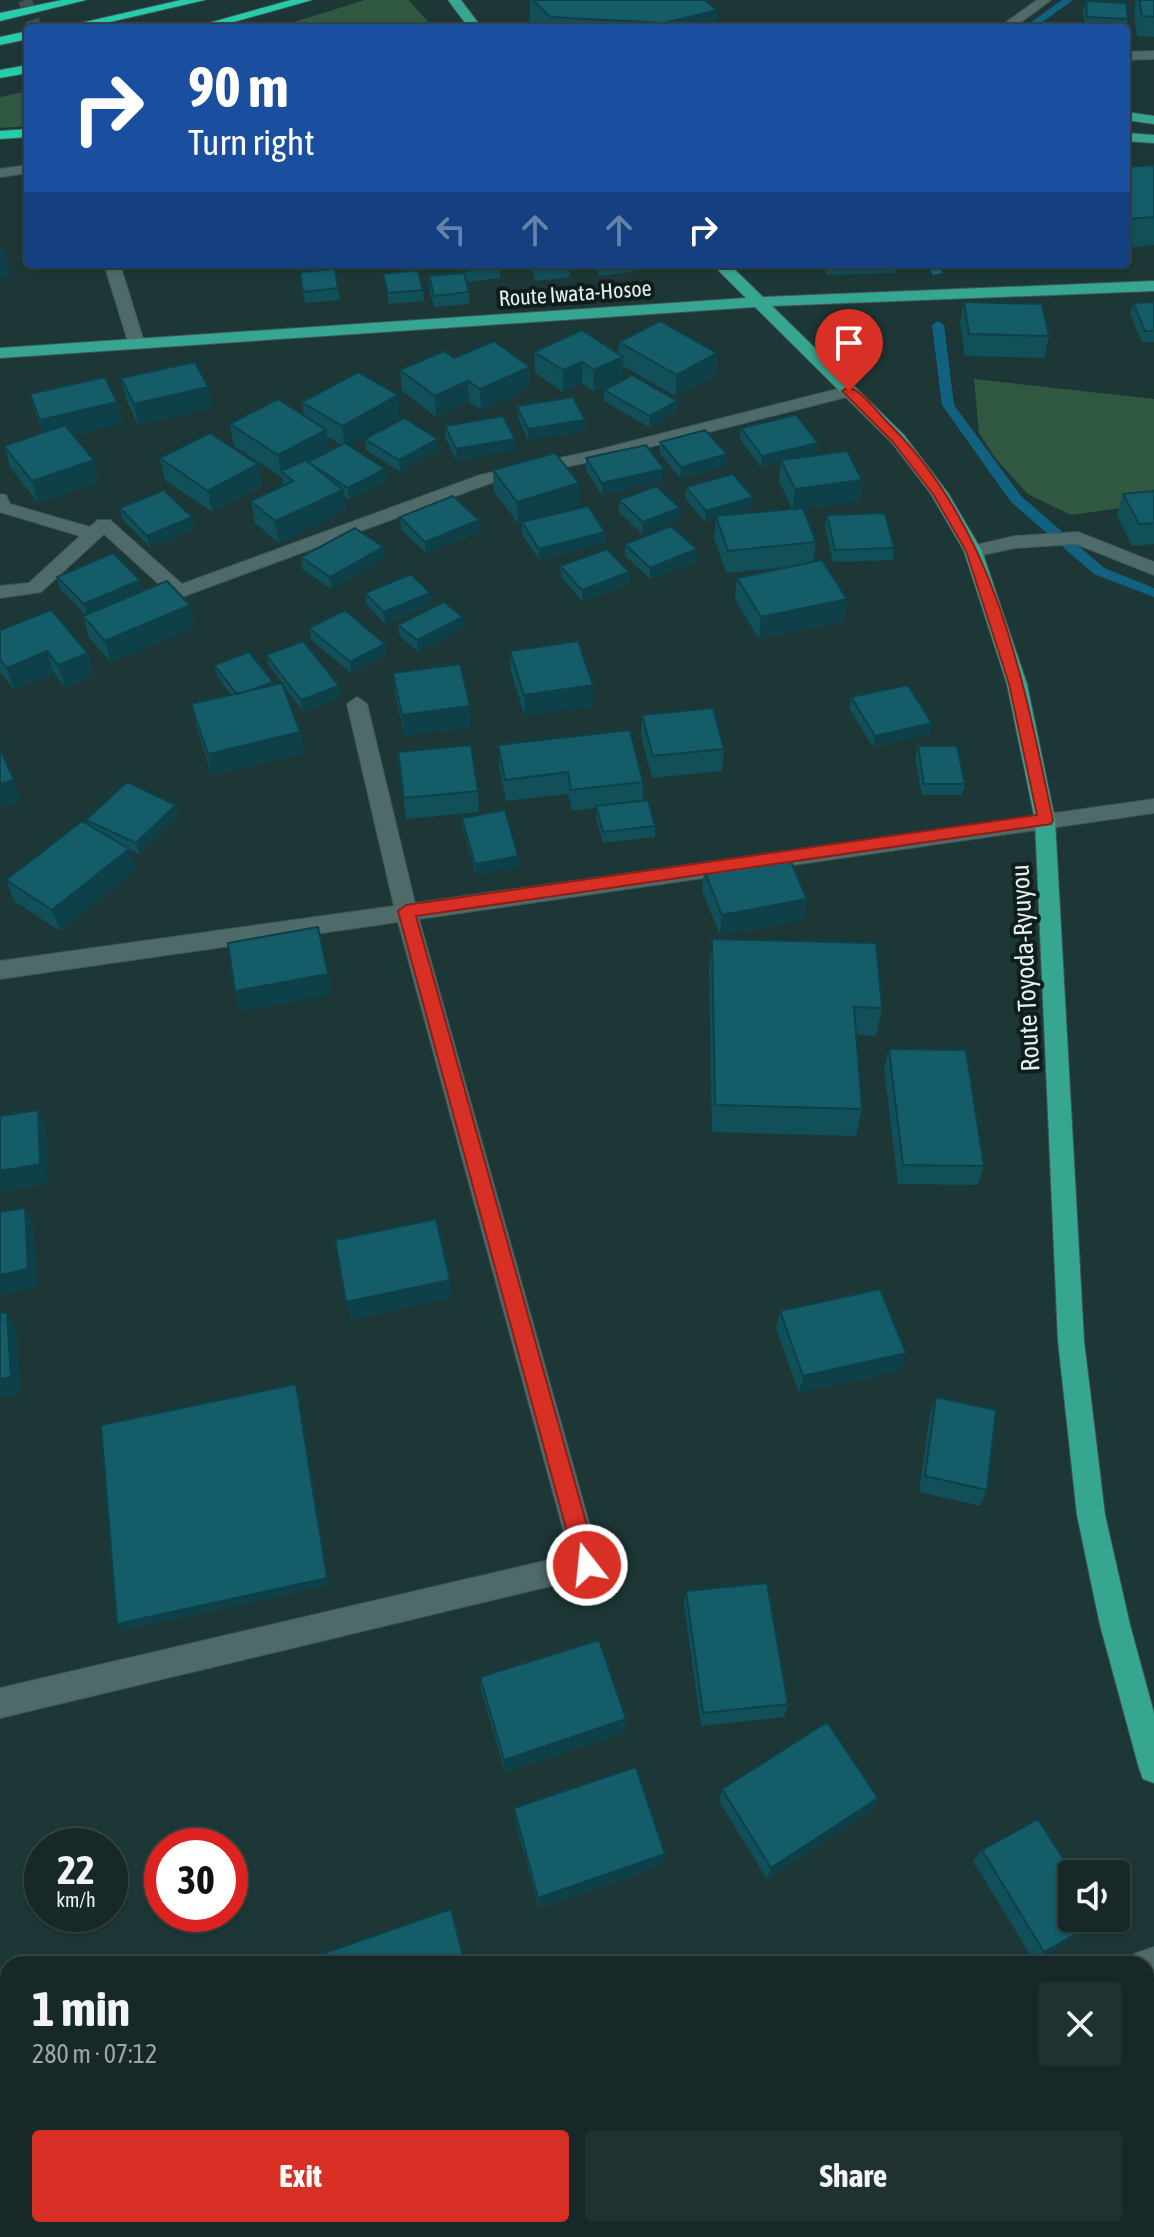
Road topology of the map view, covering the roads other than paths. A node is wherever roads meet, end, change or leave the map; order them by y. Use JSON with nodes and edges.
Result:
{"nodes":[{"id":1,"x":80,"y":0,"type":"edge"},
{"id":2,"x":199,"y":0,"type":"edge"},
{"id":3,"x":306,"y":0,"type":"edge"},
{"id":4,"x":454,"y":0,"type":"edge"},
{"id":5,"x":1045,"y":0,"type":"edge"},
{"id":6,"x":0,"y":17,"type":"edge"},
{"id":7,"x":84,"y":24,"type":"edge"},
{"id":8,"x":213,"y":24,"type":"edge"},
{"id":9,"x":473,"y":24,"type":"edge"},
{"id":10,"x":1010,"y":24,"type":"edge"},
{"id":11,"x":24,"y":36,"type":"edge"},
{"id":12,"x":0,"y":41,"type":"edge"},
{"id":13,"x":1154,"y":55,"type":"edge"},
{"id":14,"x":1130,"y":56,"type":"edge"},
{"id":15,"x":24,"y":70,"type":"edge"},
{"id":16,"x":0,"y":74,"type":"edge"},
{"id":17,"x":1130,"y":117,"type":"edge"},
{"id":18,"x":1154,"y":120,"type":"edge"},
{"id":19,"x":24,"y":133,"type":"edge"},
{"id":20,"x":0,"y":135,"type":"edge"},
{"id":21,"x":1130,"y":137,"type":"edge"},
{"id":22,"x":1154,"y":139,"type":"edge"},
{"id":23,"x":24,"y":170,"type":"edge"},
{"id":24,"x":0,"y":173,"type":"edge"},
{"id":25,"x":113,"y":268,"type":"edge"},
{"id":26,"x":724,"y":268,"type":"edge"},
{"id":27,"x":1154,"y":286,"type":"edge"},
{"id":28,"x":761,"y":302,"type":"junction"},
{"id":29,"x":137,"y":345,"type":"junction"},
{"id":30,"x":0,"y":353,"type":"edge"},
{"id":31,"x":849,"y":391,"type":"junction"},
{"id":32,"x":0,"y":499,"type":"edge"},
{"id":33,"x":93,"y":534,"type":"junction"},
{"id":34,"x":973,"y":551,"type":"junction"},
{"id":35,"x":1154,"y":569,"type":"edge"},
{"id":36,"x":0,"y":592,"type":"edge"},
{"id":37,"x":357,"y":704,"type":"dead end"},
{"id":38,"x":1154,"y":806,"type":"edge"},
{"id":39,"x":1045,"y":820,"type":"junction"},
{"id":40,"x":406,"y":911,"type":"junction"},
{"id":41,"x":0,"y":970,"type":"edge"},
{"id":42,"x":0,"y":1703,"type":"edge"},
{"id":43,"x":1154,"y":1768,"type":"edge"}],
"edges":[{"from":1,"to":6,"type":"highway"},
{"from":2,"to":7,"type":"highway"},
{"from":3,"to":8,"type":"highway"},
{"from":4,"to":9,"type":"main road"},
{"from":5,"to":10,"type":"street"},
{"from":11,"to":12,"type":"highway"},
{"from":13,"to":14,"type":"street"},
{"from":15,"to":16,"type":"highway"},
{"from":17,"to":18,"type":"main road"},
{"from":19,"to":20,"type":"highway"},
{"from":21,"to":22,"type":"main road"},
{"from":23,"to":24,"type":"street"},
{"from":25,"to":29,"type":"street"},
{"from":26,"to":28,"type":"main road","name":"Route Toyoda-Ryuyou"},
{"from":27,"to":28,"type":"main road","name":"Route Iwata-Hosoe"},
{"from":28,"to":29,"type":"main road","name":"Route Iwata-Hosoe"},
{"from":28,"to":31,"type":"main road","name":"Route Toyoda-Ryuyou"},
{"from":29,"to":30,"type":"main road","name":"Route Iwata-Hosoe"},
{"from":31,"to":33,"type":"street"},
{"from":31,"to":34,"type":"main road","name":"Route Toyoda-Ryuyou"},
{"from":32,"to":33,"type":"street"},
{"from":33,"to":36,"type":"street"},
{"from":34,"to":35,"type":"street"},
{"from":34,"to":39,"type":"main road","name":"Route Toyoda-Ryuyou"},
{"from":37,"to":40,"type":"street"},
{"from":38,"to":39,"type":"street"},
{"from":39,"to":40,"type":"street"},
{"from":39,"to":43,"type":"main road","name":"Route Toyoda-Ryuyou"},
{"from":40,"to":41,"type":"street"},
{"from":40,"to":42,"type":"street"}]}
